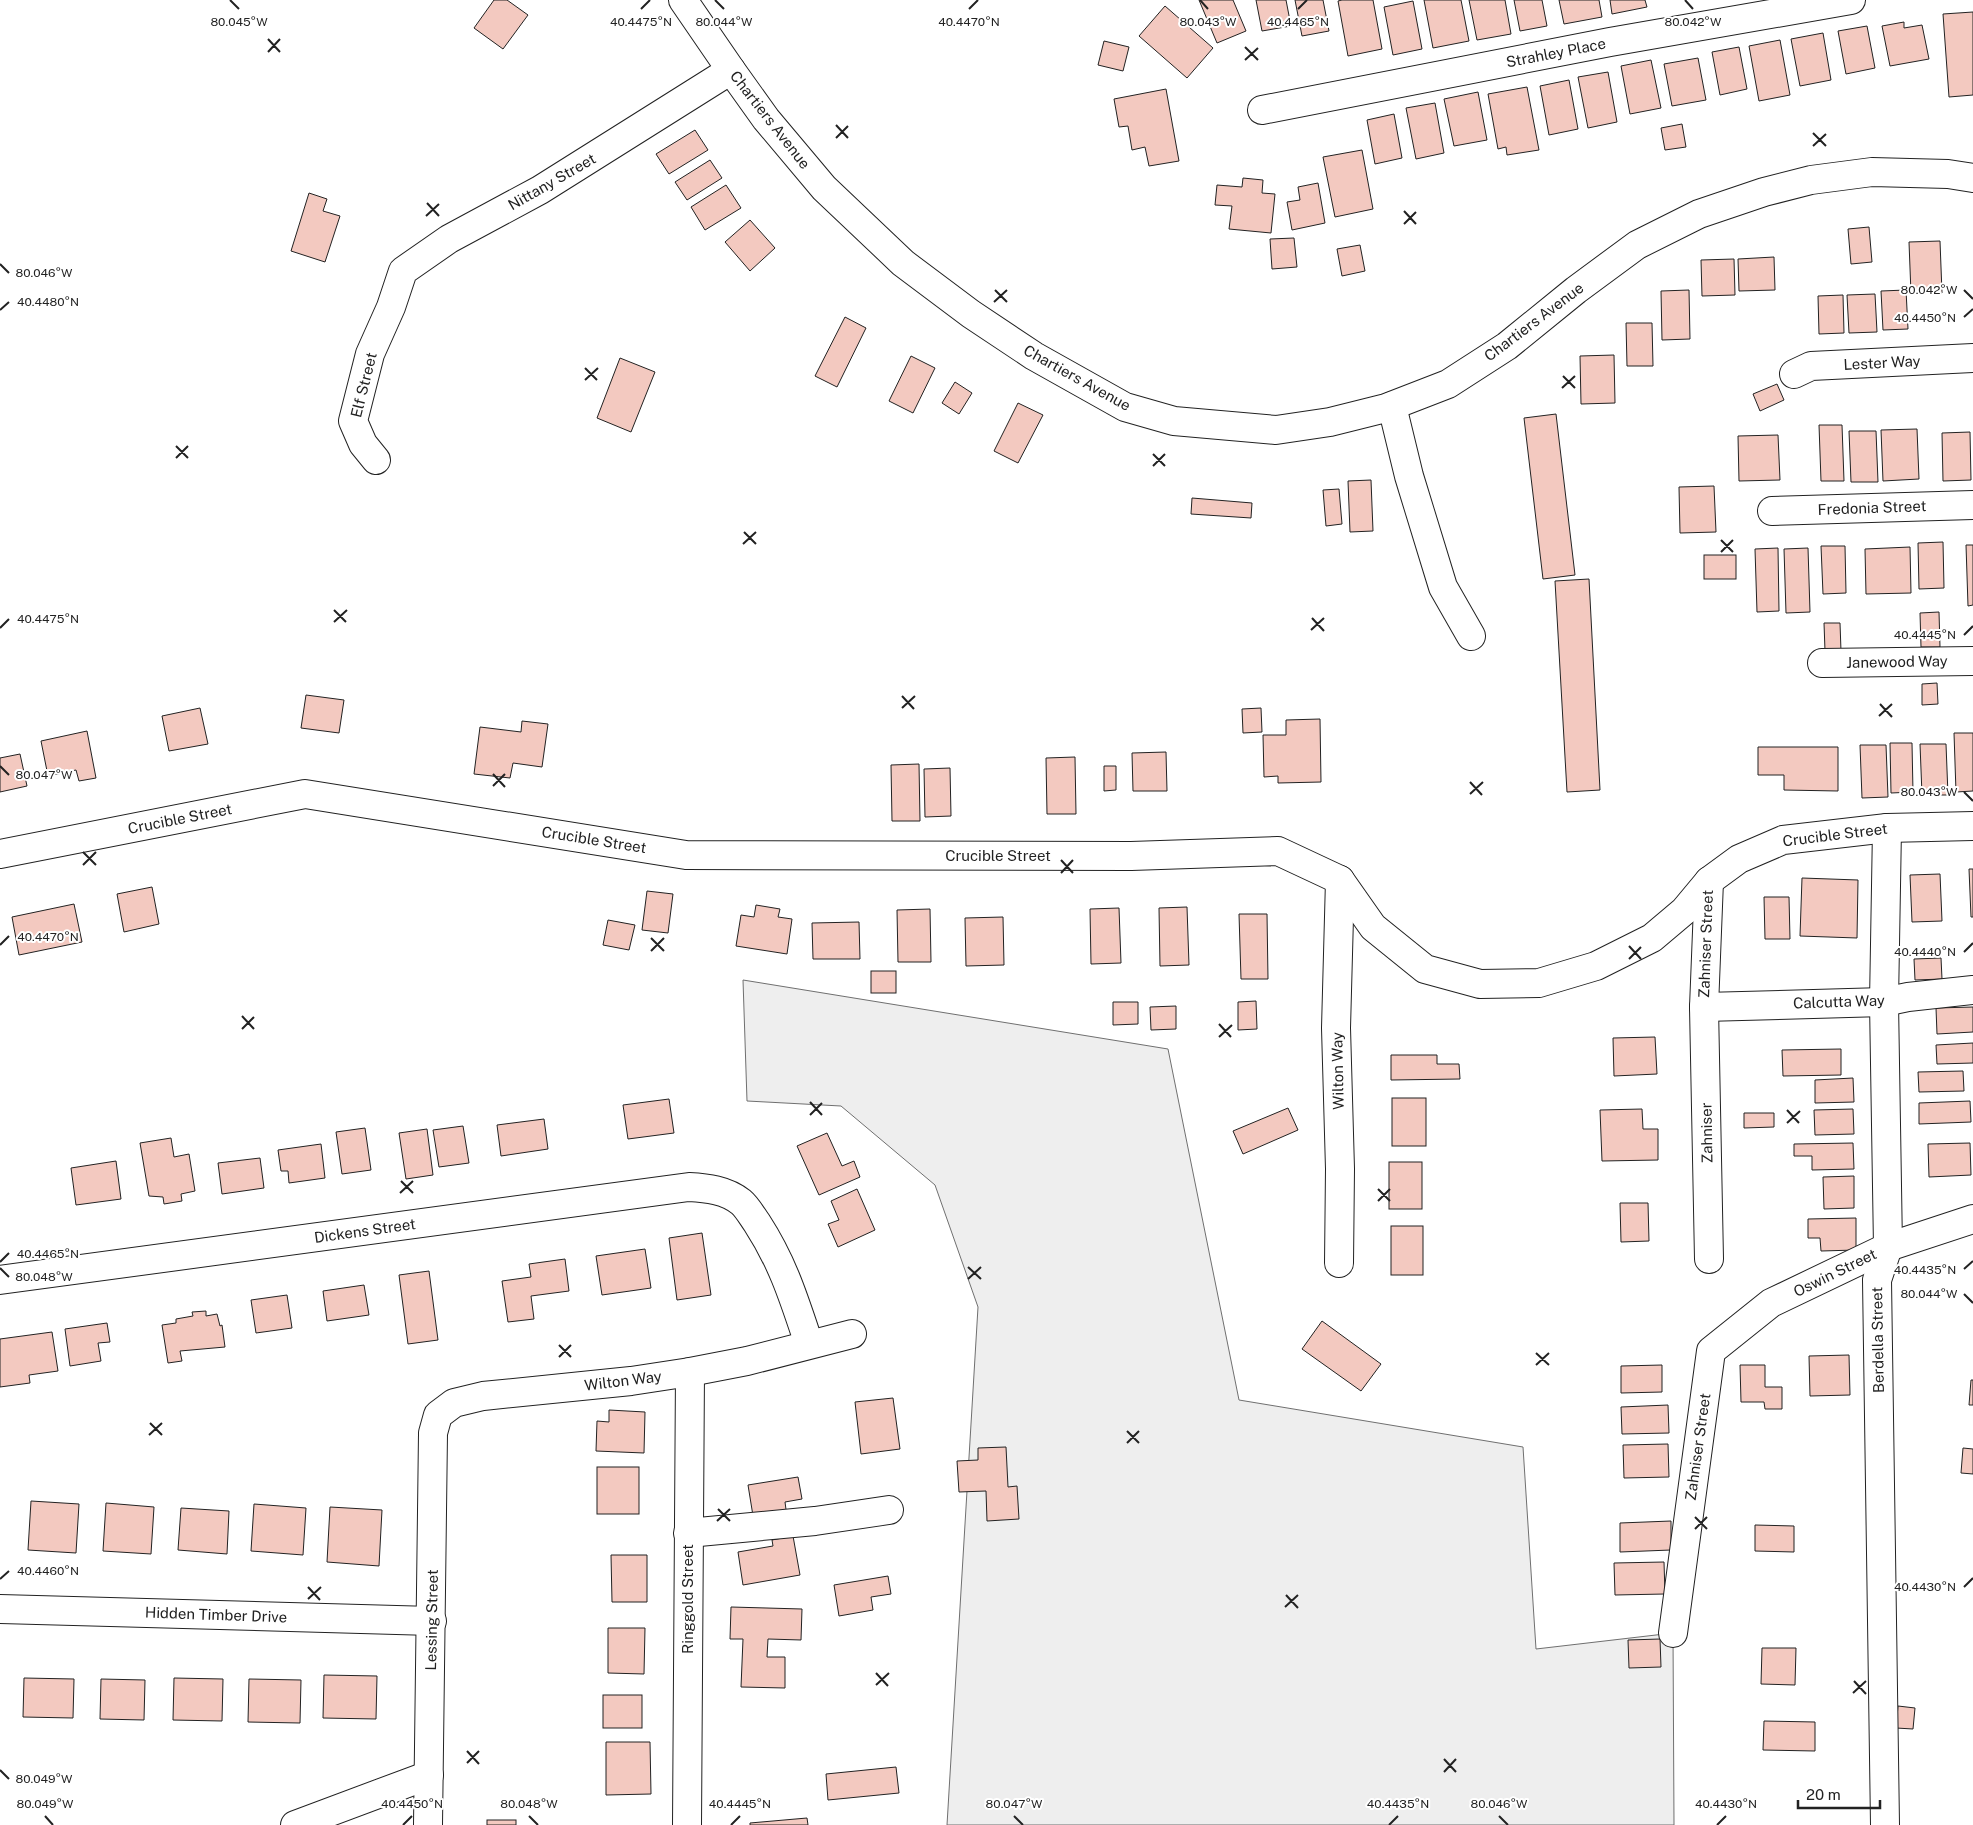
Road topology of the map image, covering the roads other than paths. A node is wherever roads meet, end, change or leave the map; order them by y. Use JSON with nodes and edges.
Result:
{"nodes":[{"id":1,"x":683,"y":0,"type":"edge"},
{"id":2,"x":1851,"y":0,"type":"edge"},
{"id":3,"x":704,"y":11,"type":"edge"},
{"id":4,"x":731,"y":70,"type":"junction"},
{"id":5,"x":1262,"y":110,"type":"dead end"},
{"id":6,"x":1973,"y":178,"type":"edge"},
{"id":7,"x":392,"y":307,"type":"joint"},
{"id":8,"x":1973,"y":358,"type":"edge"},
{"id":9,"x":1794,"y":374,"type":"dead end"},
{"id":10,"x":1392,"y":406,"type":"junction"},
{"id":11,"x":376,"y":460,"type":"dead end"},
{"id":12,"x":1973,"y":505,"type":"edge"},
{"id":13,"x":1772,"y":511,"type":"dead end"},
{"id":14,"x":1472,"y":636,"type":"dead end"},
{"id":15,"x":1973,"y":661,"type":"edge"},
{"id":16,"x":1822,"y":663,"type":"dead end"},
{"id":17,"x":1973,"y":826,"type":"edge"},
{"id":18,"x":1887,"y":828,"type":"junction"},
{"id":19,"x":0,"y":854,"type":"edge"},
{"id":20,"x":1340,"y":880,"type":"junction"},
{"id":21,"x":1708,"y":881,"type":"junction"},
{"id":22,"x":1973,"y":990,"type":"edge"},
{"id":23,"x":1884,"y":1002,"type":"junction"},
{"id":24,"x":1704,"y":1007,"type":"junction"},
{"id":25,"x":1973,"y":1219,"type":"edge"},
{"id":26,"x":1888,"y":1247,"type":"junction"},
{"id":27,"x":1709,"y":1259,"type":"dead end"},
{"id":28,"x":1339,"y":1263,"type":"dead end"},
{"id":29,"x":0,"y":1280,"type":"edge"},
{"id":30,"x":852,"y":1334,"type":"dead end"},
{"id":31,"x":809,"y":1344,"type":"junction"},
{"id":32,"x":1711,"y":1351,"type":"joint"},
{"id":33,"x":690,"y":1372,"type":"junction"},
{"id":34,"x":438,"y":1415,"type":"joint"},
{"id":35,"x":889,"y":1510,"type":"dead end"},
{"id":36,"x":688,"y":1533,"type":"junction"},
{"id":37,"x":0,"y":1609,"type":"edge"},
{"id":38,"x":432,"y":1621,"type":"junction"},
{"id":39,"x":1673,"y":1633,"type":"dead end"},
{"id":40,"x":429,"y":1775,"type":"junction"},
{"id":41,"x":295,"y":1825,"type":"edge"},
{"id":42,"x":428,"y":1825,"type":"edge"},
{"id":43,"x":687,"y":1825,"type":"edge"},
{"id":44,"x":1885,"y":1825,"type":"edge"}],
"edges":[{"from":1,"to":3,"type":"street","name":"Chartiers Avenue"},
{"from":2,"to":5,"type":"street","name":"Strahley Place"},
{"from":3,"to":4,"type":"street","name":"Chartiers Avenue"},
{"from":4,"to":7,"type":"street","name":"Nittany Street"},
{"from":4,"to":10,"type":"street","name":"Chartiers Avenue"},
{"from":6,"to":10,"type":"street","name":"Chartiers Avenue"},
{"from":7,"to":11,"type":"street","name":"Elf Street"},
{"from":8,"to":9,"type":"street","name":"Lester Way"},
{"from":10,"to":14,"type":"street"},
{"from":12,"to":13,"type":"street","name":"Fredonia Street"},
{"from":15,"to":16,"type":"street","name":"Janewood Way"},
{"from":17,"to":18,"type":"street","name":"Crucible Street"},
{"from":18,"to":21,"type":"street","name":"Crucible Street"},
{"from":18,"to":23,"type":"street","name":"Berdella Street"},
{"from":19,"to":20,"type":"street","name":"Crucible Street"},
{"from":20,"to":21,"type":"street","name":"Crucible Street"},
{"from":20,"to":28,"type":"street","name":"Wilton Way"},
{"from":21,"to":24,"type":"street","name":"Zahniser Street"},
{"from":22,"to":23,"type":"street","name":"Calcutta Way"},
{"from":23,"to":24,"type":"street","name":"Calcutta Way"},
{"from":23,"to":26,"type":"street","name":"Berdella Street"},
{"from":24,"to":27,"type":"street","name":"Zahniser"},
{"from":25,"to":26,"type":"street","name":"Oswin Street"},
{"from":26,"to":32,"type":"street","name":"Oswin Street"},
{"from":26,"to":44,"type":"street","name":"Berdella Street"},
{"from":29,"to":31,"type":"street","name":"Dickens Street"},
{"from":30,"to":31,"type":"street","name":"Wilton Way"},
{"from":31,"to":33,"type":"street","name":"Wilton Way"},
{"from":32,"to":39,"type":"street","name":"Zahniser Street"},
{"from":33,"to":34,"type":"street","name":"Wilton Way"},
{"from":33,"to":36,"type":"street","name":"Ringgold Street"},
{"from":34,"to":38,"type":"street","name":"Lessing Street"},
{"from":35,"to":36,"type":"street"},
{"from":36,"to":43,"type":"street","name":"Ringgold Street"},
{"from":37,"to":38,"type":"street","name":"Hidden Timber Drive"},
{"from":38,"to":40,"type":"street","name":"Lessing Street"},
{"from":40,"to":41,"type":"street"},
{"from":40,"to":42,"type":"street","name":"Lessing Street"}]}
